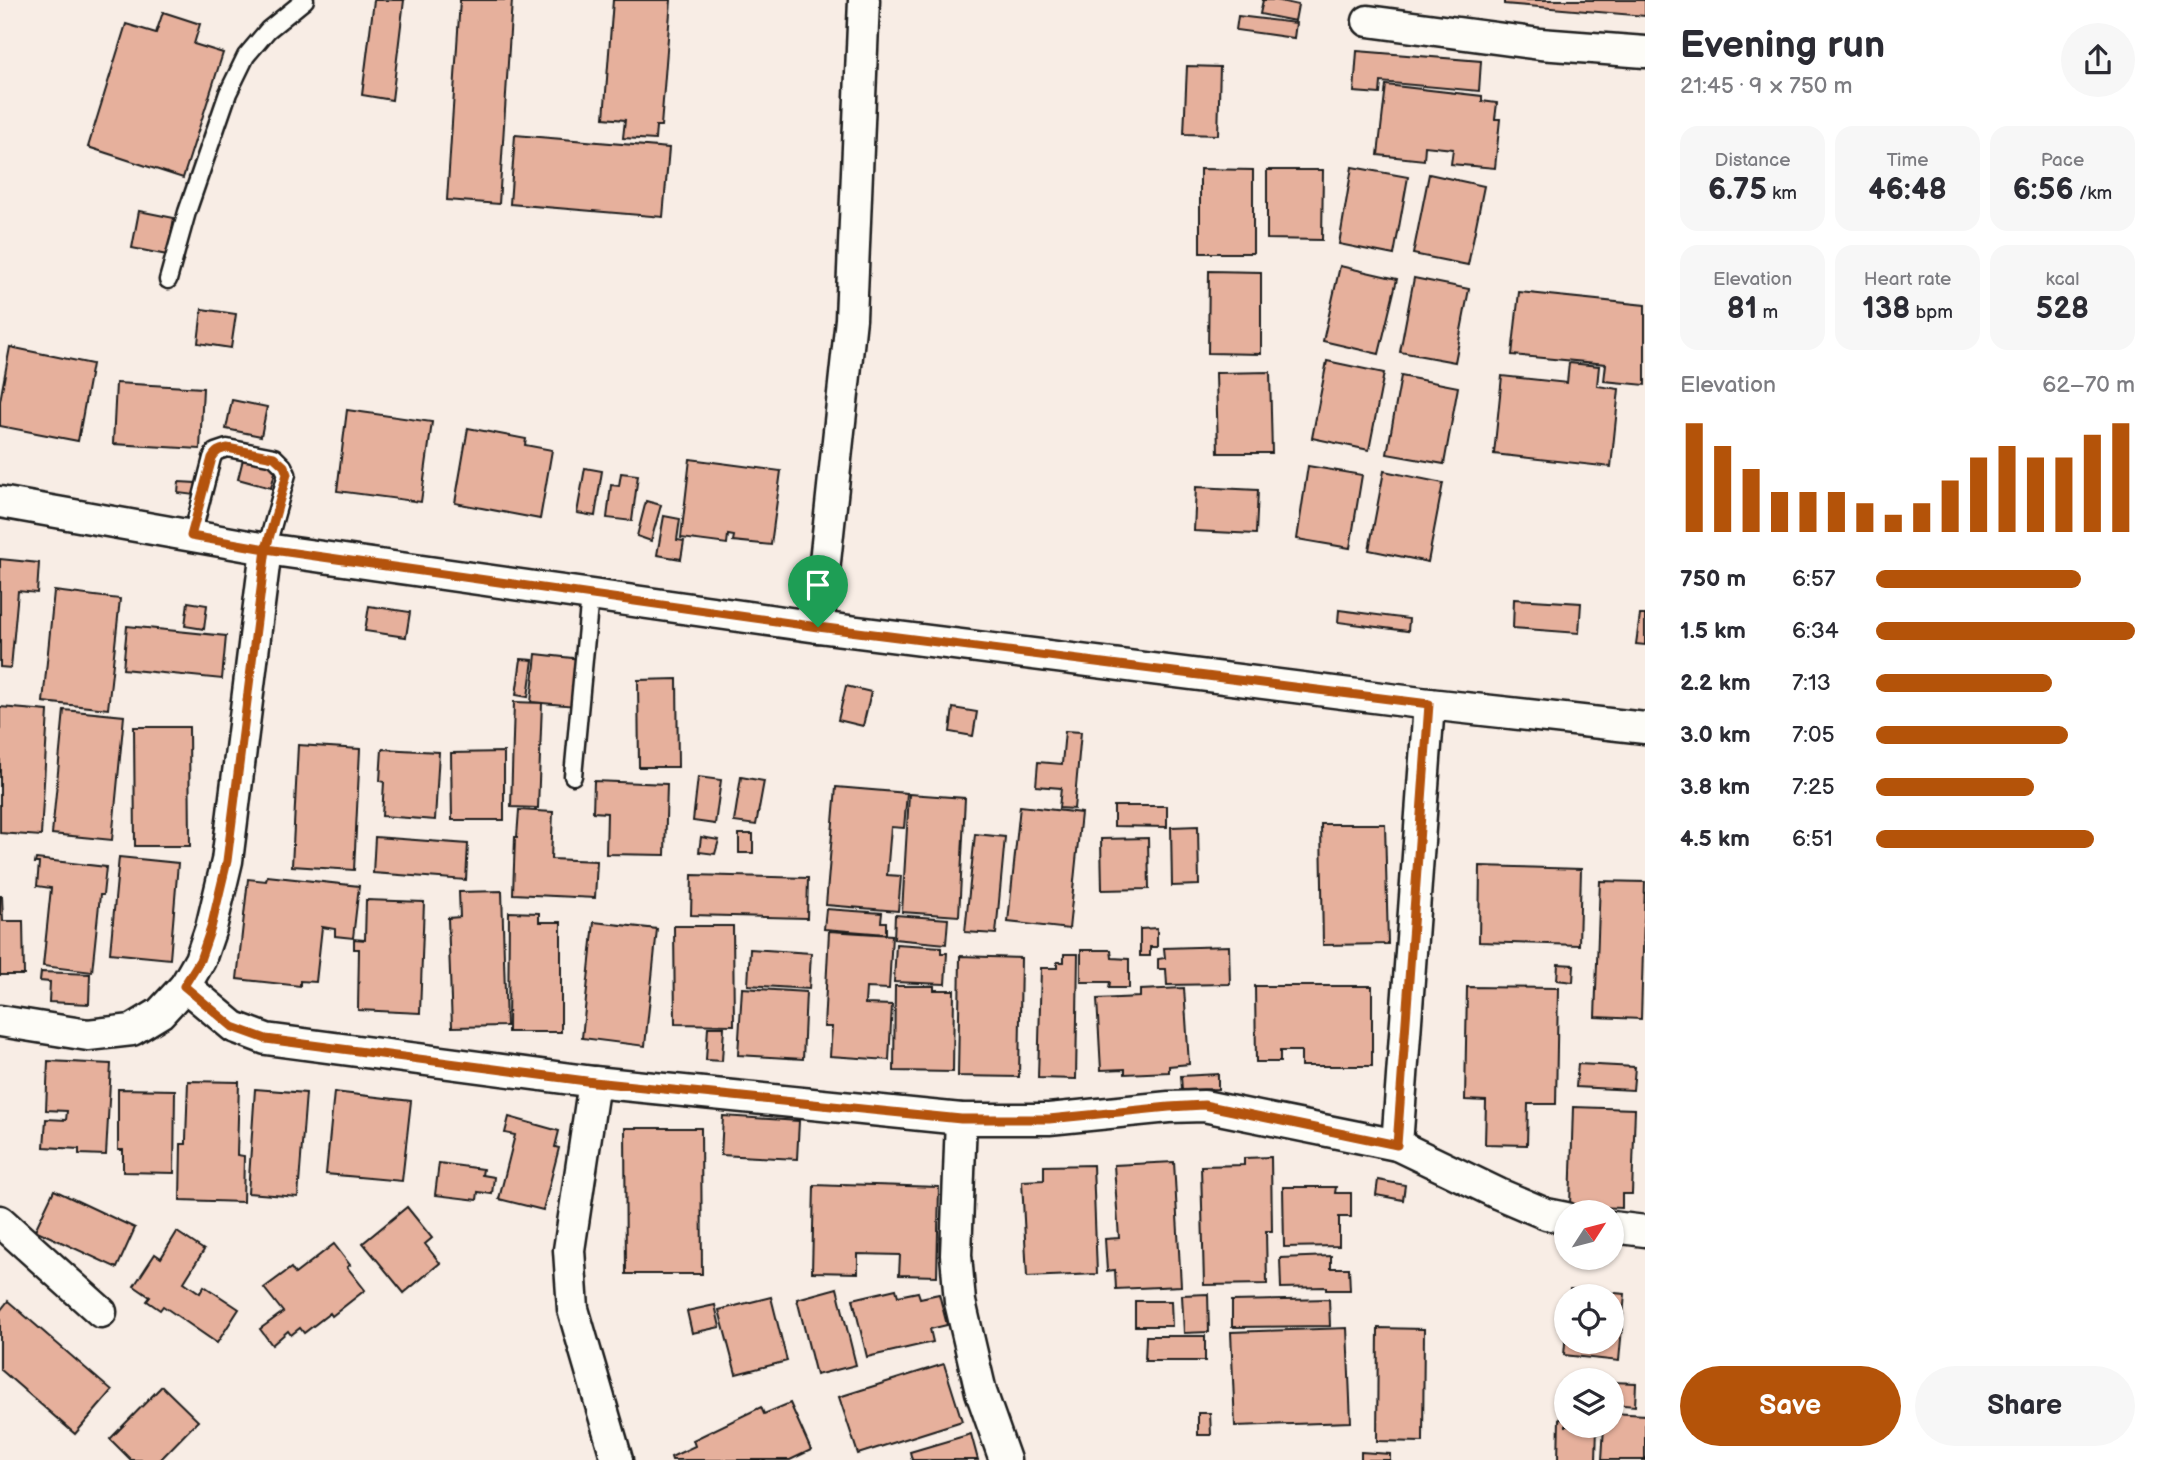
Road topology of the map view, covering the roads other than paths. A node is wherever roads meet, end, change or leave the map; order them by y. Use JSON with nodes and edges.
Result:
{"nodes":[{"id":1,"x":305,"y":0,"type":"edge"},
{"id":2,"x":864,"y":0,"type":"edge"},
{"id":3,"x":1368,"y":21,"type":"dead end"},
{"id":4,"x":1645,"y":52,"type":"edge"},
{"id":5,"x":167,"y":280,"type":"dead end"},
{"id":6,"x":0,"y":502,"type":"edge"},
{"id":7,"x":191,"y":536,"type":"junction"},
{"id":8,"x":266,"y":549,"type":"junction"},
{"id":9,"x":590,"y":595,"type":"junction"},
{"id":10,"x":818,"y":627,"type":"junction"},
{"id":11,"x":1429,"y":704,"type":"junction"},
{"id":12,"x":1645,"y":728,"type":"edge"},
{"id":13,"x":573,"y":776,"type":"dead end"},
{"id":14,"x":184,"y":986,"type":"junction"},
{"id":15,"x":0,"y":1021,"type":"edge"},
{"id":16,"x":594,"y":1082,"type":"junction"},
{"id":17,"x":961,"y":1119,"type":"junction"},
{"id":18,"x":1397,"y":1145,"type":"junction"},
{"id":19,"x":1554,"y":1216,"type":"edge"},
{"id":20,"x":0,"y":1221,"type":"edge"},
{"id":21,"x":1624,"y":1228,"type":"edge"},
{"id":22,"x":1645,"y":1231,"type":"edge"},
{"id":23,"x":101,"y":1312,"type":"dead end"},
{"id":24,"x":617,"y":1460,"type":"edge"},
{"id":25,"x":1005,"y":1460,"type":"edge"}],
"edges":[{"from":1,"to":5,"type":"lane"},
{"from":2,"to":10,"type":"street"},
{"from":3,"to":4,"type":"street"},
{"from":6,"to":7,"type":"street"},
{"from":7,"to":8,"type":"street"},
{"from":7,"to":8,"type":"lane"},
{"from":8,"to":9,"type":"street"},
{"from":8,"to":14,"type":"street"},
{"from":9,"to":10,"type":"street"},
{"from":9,"to":13,"type":"lane"},
{"from":10,"to":11,"type":"street"},
{"from":11,"to":12,"type":"street"},
{"from":11,"to":18,"type":"street"},
{"from":14,"to":15,"type":"street"},
{"from":14,"to":16,"type":"street"},
{"from":16,"to":17,"type":"street"},
{"from":16,"to":24,"type":"street"},
{"from":17,"to":18,"type":"street"},
{"from":17,"to":25,"type":"street"},
{"from":18,"to":19,"type":"street"},
{"from":20,"to":23,"type":"street"},
{"from":21,"to":22,"type":"street"}]}
